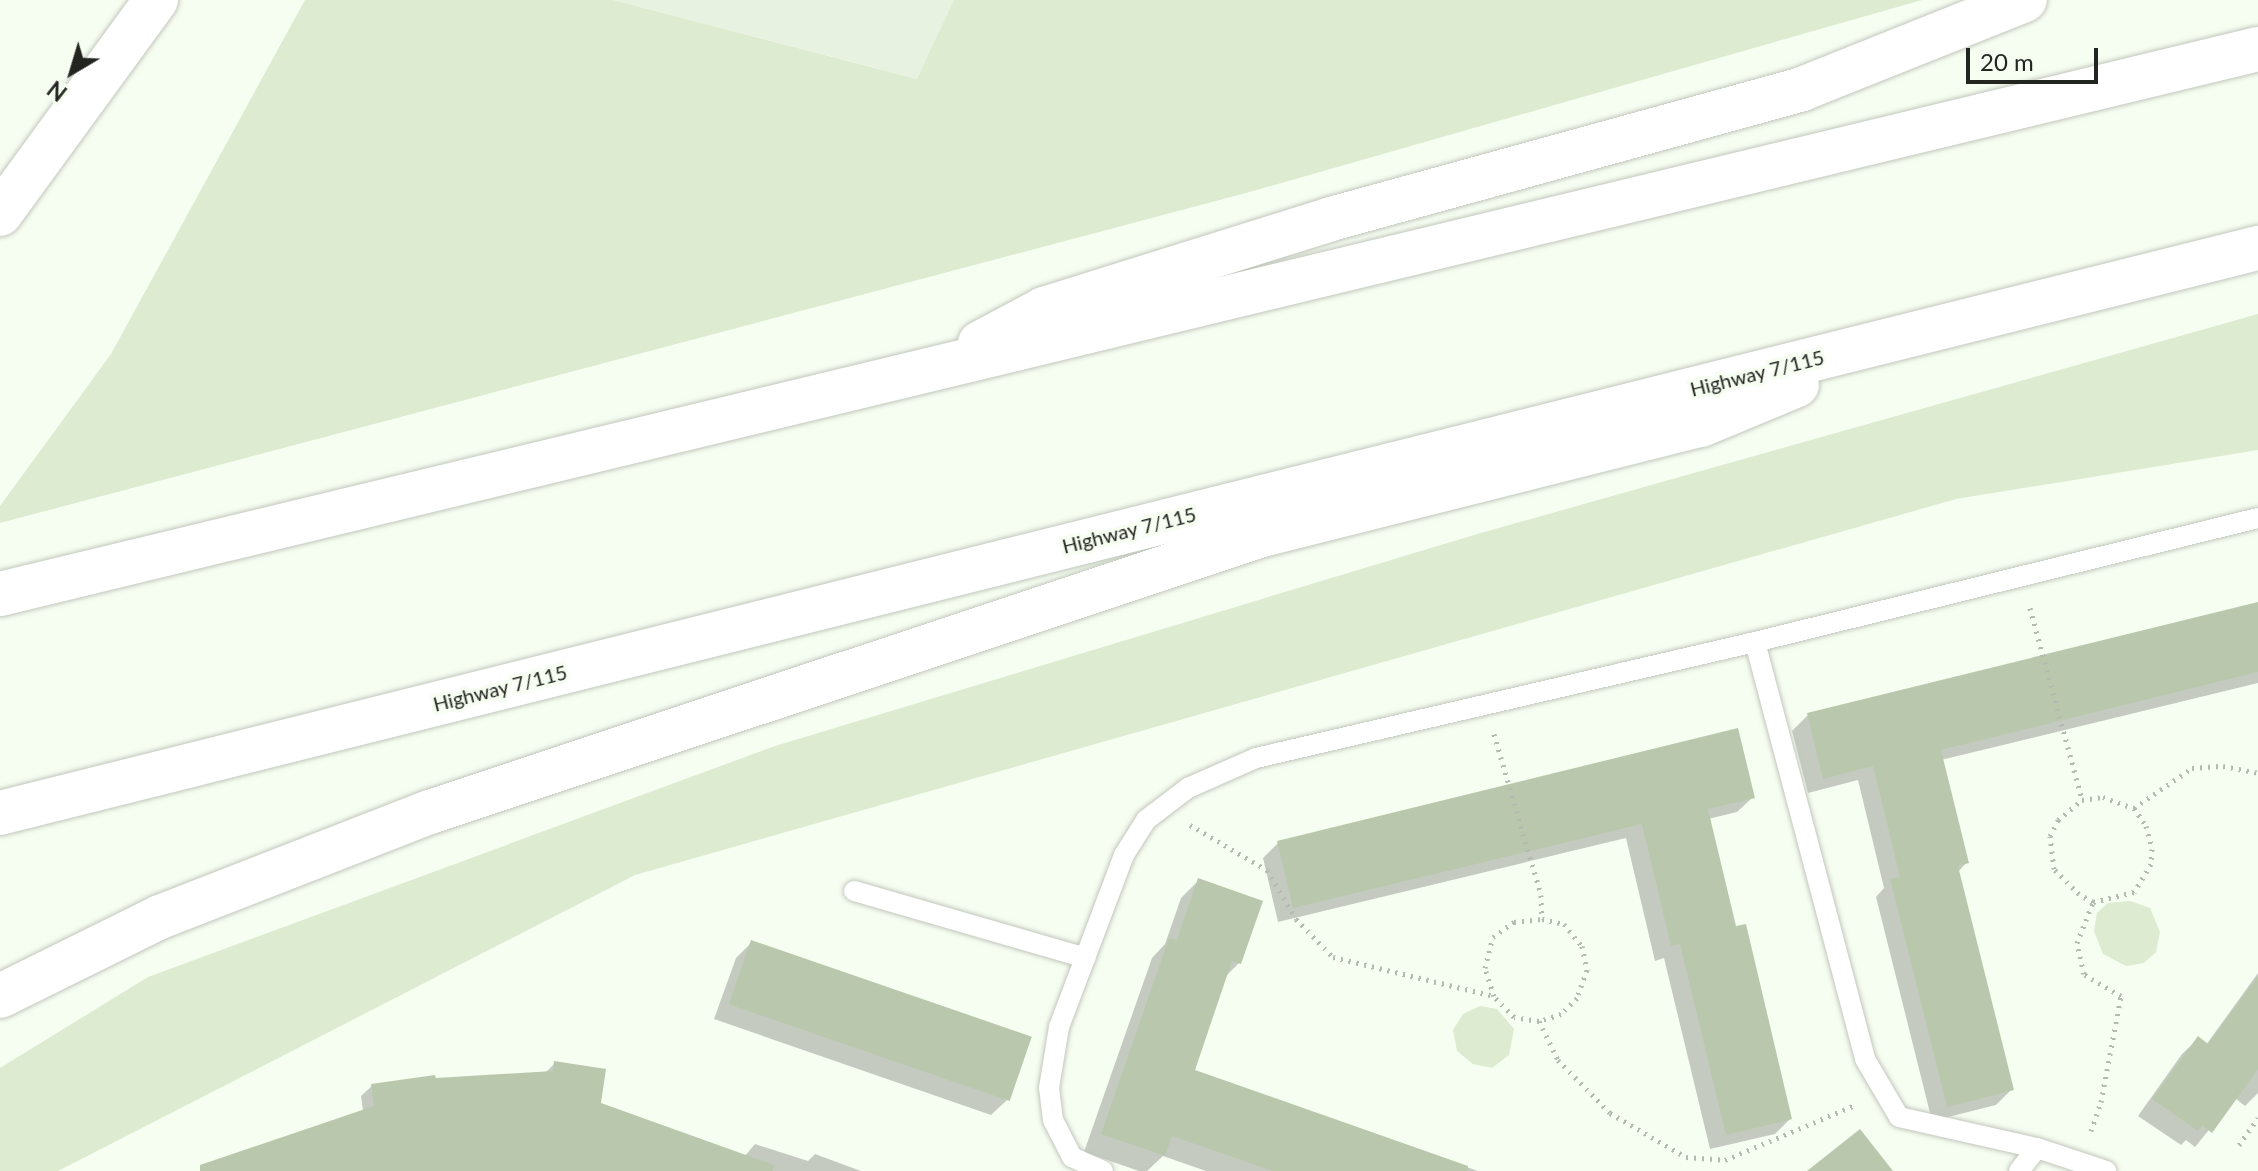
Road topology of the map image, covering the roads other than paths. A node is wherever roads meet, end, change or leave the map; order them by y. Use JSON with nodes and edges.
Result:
{"nodes":[{"id":1,"x":156,"y":0,"type":"edge"},
{"id":2,"x":2025,"y":0,"type":"edge"},
{"id":3,"x":2258,"y":49,"type":"edge"},
{"id":4,"x":0,"y":214,"type":"edge"},
{"id":5,"x":2258,"y":248,"type":"edge"},
{"id":6,"x":1931,"y":329,"type":"junction"},
{"id":7,"x":924,"y":373,"type":"junction"},
{"id":8,"x":2258,"y":518,"type":"edge"},
{"id":9,"x":0,"y":594,"type":"edge"},
{"id":10,"x":1755,"y":642,"type":"junction"},
{"id":11,"x":0,"y":813,"type":"edge"},
{"id":12,"x":854,"y":891,"type":"dead end"},
{"id":13,"x":1086,"y":958,"type":"junction"},
{"id":14,"x":0,"y":996,"type":"edge"},
{"id":15,"x":2037,"y":1148,"type":"junction"},
{"id":16,"x":1103,"y":1171,"type":"edge"},
{"id":17,"x":2019,"y":1171,"type":"edge"},
{"id":18,"x":2106,"y":1171,"type":"edge"}],
"edges":[{"from":1,"to":4,"type":"main road"},
{"from":2,"to":7,"type":"main road"},
{"from":3,"to":7,"type":"main road"},
{"from":5,"to":6,"type":"main road","name":"Highway 7/115"},
{"from":6,"to":11,"type":"main road","name":"Highway 7/115"},
{"from":6,"to":14,"type":"main road"},
{"from":7,"to":9,"type":"main road"},
{"from":8,"to":10,"type":"lane"},
{"from":10,"to":13,"type":"lane"},
{"from":10,"to":15,"type":"lane"},
{"from":12,"to":13,"type":"lane"},
{"from":13,"to":16,"type":"lane"},
{"from":15,"to":17,"type":"lane"},
{"from":15,"to":18,"type":"lane"}]}
